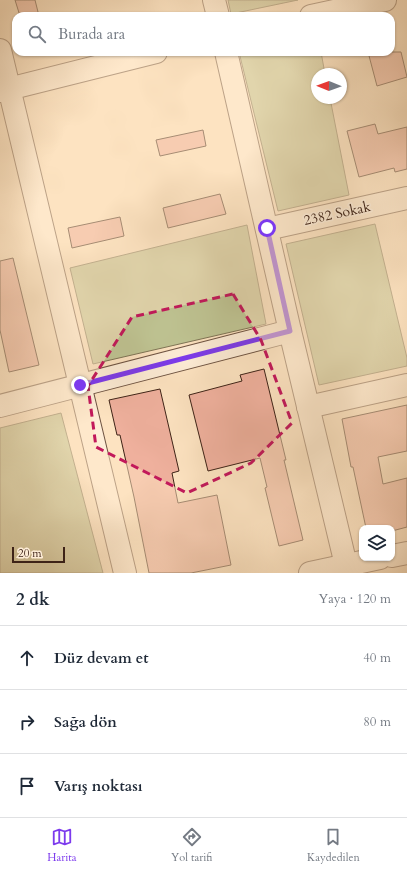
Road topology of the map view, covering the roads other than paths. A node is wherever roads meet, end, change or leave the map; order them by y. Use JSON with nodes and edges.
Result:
{"nodes":[{"id":1,"x":214,"y":0,"type":"edge"},
{"id":2,"x":385,"y":0,"type":"edge"},
{"id":3,"x":217,"y":12,"type":"edge"},
{"id":4,"x":330,"y":12,"type":"edge"},
{"id":5,"x":0,"y":50,"type":"edge"},
{"id":6,"x":140,"y":56,"type":"edge"},
{"id":7,"x":227,"y":56,"type":"edge"},
{"id":8,"x":5,"y":90,"type":"edge"},
{"id":9,"x":407,"y":198,"type":"edge"},
{"id":10,"x":267,"y":228,"type":"junction"},
{"id":11,"x":290,"y":331,"type":"junction"},
{"id":12,"x":80,"y":385,"type":"junction"},
{"id":13,"x":407,"y":385,"type":"edge"},
{"id":14,"x":0,"y":406,"type":"edge"},
{"id":15,"x":308,"y":407,"type":"junction"},
{"id":16,"x":407,"y":553,"type":"edge"},
{"id":17,"x":395,"y":555,"type":"edge"},
{"id":18,"x":365,"y":561,"type":"edge"},
{"id":19,"x":346,"y":565,"type":"junction"},
{"id":20,"x":125,"y":573,"type":"edge"},
{"id":21,"x":310,"y":573,"type":"edge"}],
"edges":[{"from":1,"to":3,"type":"street"},
{"from":2,"to":4,"type":"street"},
{"from":5,"to":8,"type":"street"},
{"from":6,"to":8,"type":"street"},
{"from":7,"to":10,"type":"street"},
{"from":8,"to":12,"type":"street"},
{"from":9,"to":10,"type":"street","name":"2382 Sokak"},
{"from":10,"to":11,"type":"street"},
{"from":11,"to":12,"type":"street"},
{"from":11,"to":15,"type":"street"},
{"from":12,"to":14,"type":"street"},
{"from":12,"to":20,"type":"street"},
{"from":13,"to":15,"type":"street"},
{"from":15,"to":19,"type":"street"},
{"from":16,"to":17,"type":"street"},
{"from":18,"to":19,"type":"street"},
{"from":19,"to":21,"type":"street"}]}
